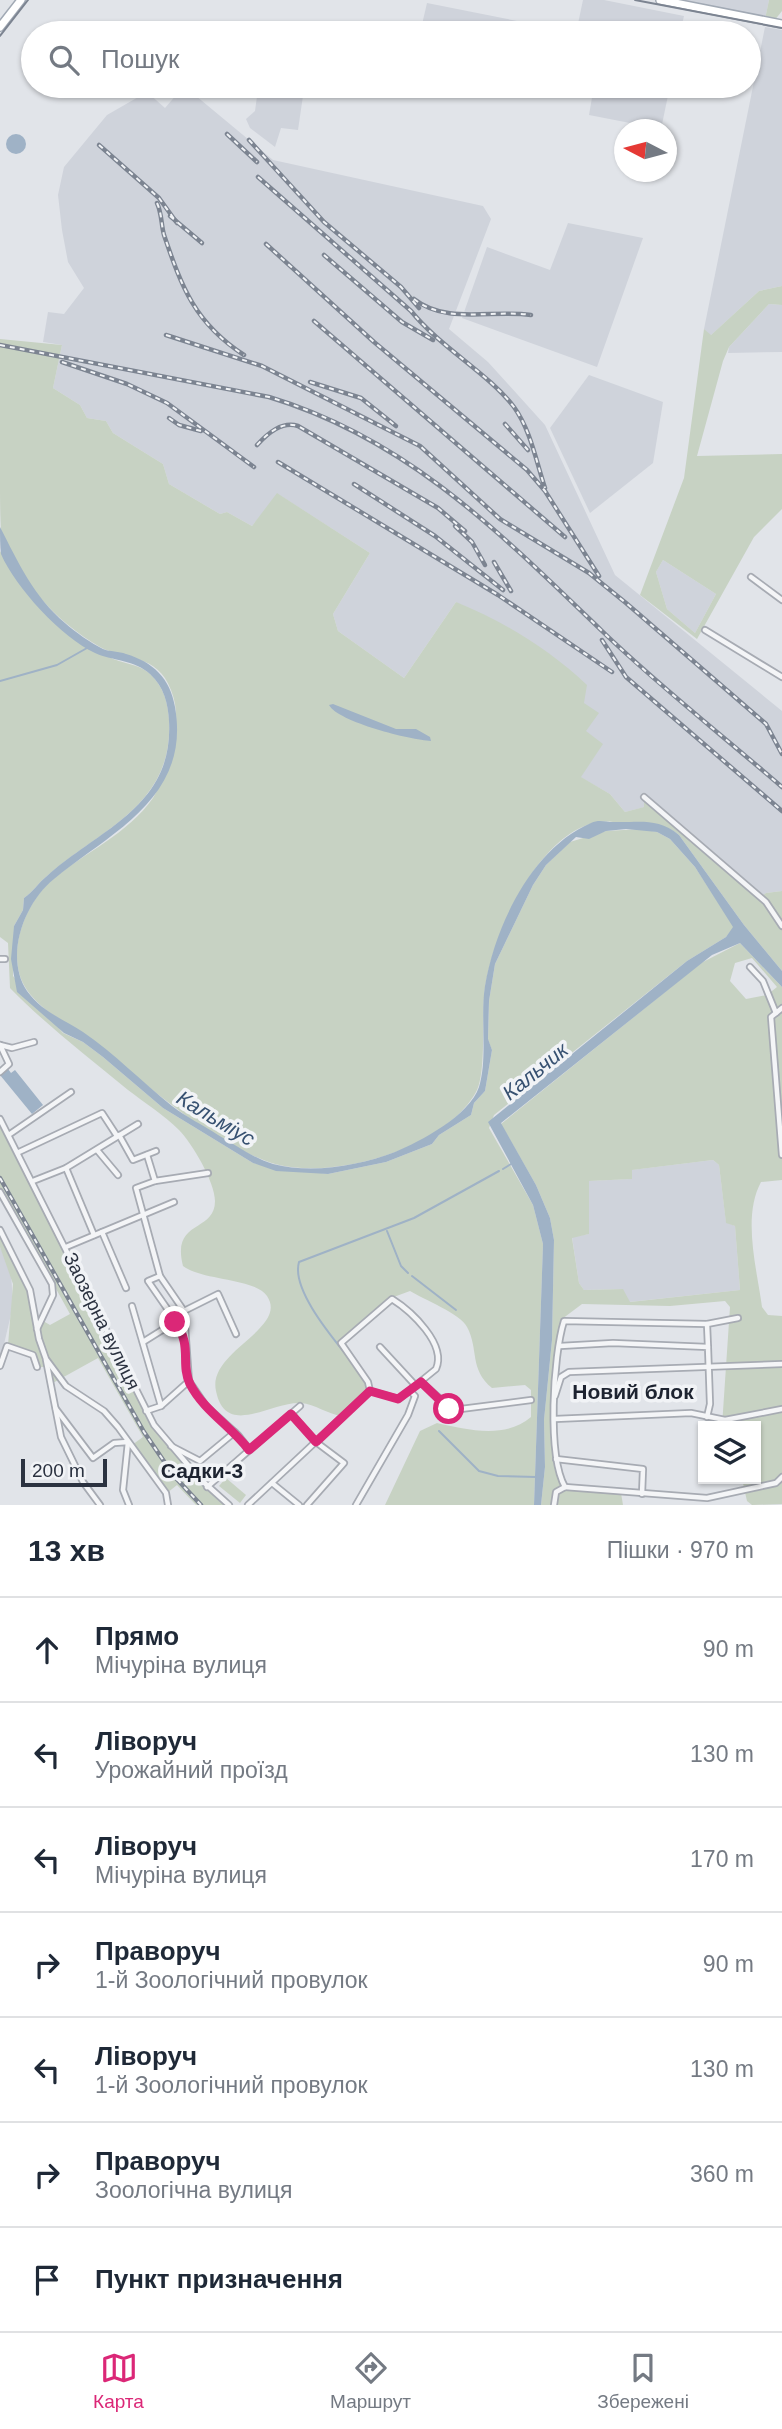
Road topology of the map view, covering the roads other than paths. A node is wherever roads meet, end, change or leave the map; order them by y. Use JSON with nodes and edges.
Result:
{"nodes":[{"id":1,"x":22,"y":0,"type":"edge"},
{"id":2,"x":660,"y":0,"type":"edge"},
{"id":3,"x":782,"y":16,"type":"edge"},
{"id":4,"x":771,"y":22,"type":"junction"},
{"id":5,"x":782,"y":24,"type":"edge"},
{"id":6,"x":0,"y":27,"type":"edge"},
{"id":7,"x":751,"y":577,"type":"dead end"},
{"id":8,"x":782,"y":600,"type":"edge"},
{"id":9,"x":705,"y":630,"type":"dead end"},
{"id":10,"x":782,"y":677,"type":"edge"},
{"id":11,"x":644,"y":797,"type":"dead end"},
{"id":12,"x":782,"y":926,"type":"edge"},
{"id":13,"x":750,"y":967,"type":"dead end"},
{"id":14,"x":782,"y":1008,"type":"edge"},
{"id":15,"x":776,"y":1013,"type":"junction"},
{"id":16,"x":34,"y":1042,"type":"dead end"},
{"id":17,"x":0,"y":1045,"type":"edge"},
{"id":18,"x":0,"y":1072,"type":"edge"},
{"id":19,"x":71,"y":1092,"type":"dead end"},
{"id":20,"x":0,"y":1119,"type":"edge"},
{"id":21,"x":138,"y":1124,"type":"dead end"},
{"id":22,"x":10,"y":1134,"type":"junction"},
{"id":23,"x":118,"y":1135,"type":"junction"},
{"id":24,"x":97,"y":1150,"type":"junction"},
{"id":25,"x":156,"y":1151,"type":"dead end"},
{"id":26,"x":19,"y":1152,"type":"junction"},
{"id":27,"x":147,"y":1155,"type":"junction"},
{"id":28,"x":782,"y":1155,"type":"edge"},
{"id":29,"x":66,"y":1168,"type":"junction"},
{"id":30,"x":208,"y":1173,"type":"dead end"},
{"id":31,"x":118,"y":1175,"type":"dead end"},
{"id":32,"x":33,"y":1181,"type":"junction"},
{"id":33,"x":155,"y":1181,"type":"junction"},
{"id":34,"x":0,"y":1192,"type":"edge"},
{"id":35,"x":174,"y":1202,"type":"dead end"},
{"id":36,"x":145,"y":1214,"type":"junction"},
{"id":37,"x":0,"y":1230,"type":"edge"},
{"id":38,"x":102,"y":1232,"type":"junction"},
{"id":39,"x":94,"y":1236,"type":"junction"},
{"id":40,"x":66,"y":1247,"type":"junction"},
{"id":41,"x":160,"y":1276,"type":"junction"},
{"id":42,"x":126,"y":1288,"type":"dead end"},
{"id":43,"x":132,"y":1306,"type":"dead end"},
{"id":44,"x":184,"y":1311,"type":"junction"},
{"id":45,"x":738,"y":1318,"type":"dead end"},
{"id":46,"x":175,"y":1322,"type":"junction"},
{"id":47,"x":707,"y":1324,"type":"junction"},
{"id":48,"x":37,"y":1330,"type":"junction"},
{"id":49,"x":236,"y":1334,"type":"dead end"},
{"id":50,"x":186,"y":1336,"type":"junction"},
{"id":51,"x":143,"y":1342,"type":"junction"},
{"id":52,"x":560,"y":1346,"type":"junction"},
{"id":53,"x":380,"y":1347,"type":"dead end"},
{"id":54,"x":708,"y":1347,"type":"junction"},
{"id":55,"x":46,"y":1359,"type":"junction"},
{"id":56,"x":782,"y":1364,"type":"edge"},
{"id":57,"x":0,"y":1366,"type":"edge"},
{"id":58,"x":709,"y":1366,"type":"junction"},
{"id":59,"x":52,"y":1367,"type":"junction"},
{"id":60,"x":45,"y":1368,"type":"junction"},
{"id":61,"x":189,"y":1381,"type":"junction"},
{"id":62,"x":419,"y":1384,"type":"junction"},
{"id":63,"x":370,"y":1391,"type":"junction"},
{"id":64,"x":410,"y":1391,"type":"junction"},
{"id":65,"x":555,"y":1396,"type":"junction"},
{"id":66,"x":531,"y":1400,"type":"dead end"},
{"id":67,"x":161,"y":1406,"type":"junction"},
{"id":68,"x":300,"y":1406,"type":"dead end"},
{"id":69,"x":56,"y":1409,"type":"junction"},
{"id":70,"x":782,"y":1409,"type":"edge"},
{"id":71,"x":146,"y":1411,"type":"junction"},
{"id":72,"x":291,"y":1414,"type":"junction"},
{"id":73,"x":707,"y":1417,"type":"junction"},
{"id":74,"x":555,"y":1419,"type":"junction"},
{"id":75,"x":235,"y":1433,"type":"junction"},
{"id":76,"x":128,"y":1441,"type":"junction"},
{"id":77,"x":316,"y":1442,"type":"junction"},
{"id":78,"x":170,"y":1446,"type":"junction"},
{"id":79,"x":249,"y":1450,"type":"junction"},
{"id":80,"x":556,"y":1459,"type":"junction"},
{"id":81,"x":782,"y":1478,"type":"edge"},
{"id":82,"x":272,"y":1483,"type":"junction"},
{"id":83,"x":207,"y":1487,"type":"junction"},
{"id":84,"x":565,"y":1487,"type":"junction"},
{"id":85,"x":642,"y":1494,"type":"junction"},
{"id":86,"x":100,"y":1505,"type":"edge"},
{"id":87,"x":130,"y":1505,"type":"edge"},
{"id":88,"x":167,"y":1505,"type":"edge"},
{"id":89,"x":229,"y":1505,"type":"edge"},
{"id":90,"x":248,"y":1505,"type":"edge"},
{"id":91,"x":299,"y":1505,"type":"edge"},
{"id":92,"x":307,"y":1505,"type":"edge"},
{"id":93,"x":356,"y":1505,"type":"edge"},
{"id":94,"x":554,"y":1505,"type":"edge"}],
"edges":[{"from":1,"to":6,"type":"main road"},
{"from":2,"to":4,"type":"main road"},
{"from":3,"to":4,"type":"main road"},
{"from":4,"to":5,"type":"main road"},
{"from":7,"to":8,"type":"street"},
{"from":9,"to":10,"type":"street"},
{"from":11,"to":12,"type":"street"},
{"from":13,"to":15,"type":"street"},
{"from":14,"to":15,"type":"street"},
{"from":15,"to":28,"type":"street"},
{"from":16,"to":17,"type":"street"},
{"from":17,"to":18,"type":"street"},
{"from":19,"to":22,"type":"street"},
{"from":20,"to":22,"type":"street","name":"Заозерна вулиця"},
{"from":21,"to":23,"type":"street"},
{"from":22,"to":26,"type":"street","name":"Заозерна вулиця"},
{"from":23,"to":24,"type":"street"},
{"from":23,"to":26,"type":"street"},
{"from":23,"to":27,"type":"street"},
{"from":24,"to":29,"type":"street"},
{"from":24,"to":31,"type":"street"},
{"from":25,"to":27,"type":"street"},
{"from":26,"to":32,"type":"street","name":"Заозерна вулиця"},
{"from":27,"to":33,"type":"street"},
{"from":29,"to":32,"type":"street"},
{"from":29,"to":39,"type":"street"},
{"from":30,"to":33,"type":"street"},
{"from":32,"to":40,"type":"street","name":"Заозерна вулиця"},
{"from":33,"to":36,"type":"street"},
{"from":34,"to":48,"type":"street"},
{"from":35,"to":36,"type":"street"},
{"from":36,"to":38,"type":"street"},
{"from":36,"to":41,"type":"street"},
{"from":37,"to":48,"type":"street"},
{"from":38,"to":39,"type":"street"},
{"from":38,"to":42,"type":"street"},
{"from":39,"to":40,"type":"street"},
{"from":40,"to":71,"type":"street","name":"Заозерна вулиця"},
{"from":41,"to":44,"type":"street"},
{"from":41,"to":46,"type":"street"},
{"from":43,"to":51,"type":"street"},
{"from":44,"to":49,"type":"street"},
{"from":44,"to":50,"type":"street"},
{"from":45,"to":47,"type":"street"},
{"from":46,"to":50,"type":"street"},
{"from":46,"to":51,"type":"street"},
{"from":47,"to":52,"type":"street"},
{"from":47,"to":54,"type":"street"},
{"from":48,"to":55,"type":"street"},
{"from":50,"to":61,"type":"street"},
{"from":51,"to":67,"type":"street"},
{"from":52,"to":54,"type":"street"},
{"from":52,"to":65,"type":"street"},
{"from":53,"to":62,"type":"street"},
{"from":54,"to":58,"type":"street"},
{"from":55,"to":59,"type":"street"},
{"from":55,"to":60,"type":"street"},
{"from":56,"to":58,"type":"street"},
{"from":57,"to":60,"type":"street"},
{"from":58,"to":65,"type":"street"},
{"from":58,"to":73,"type":"street"},
{"from":59,"to":60,"type":"street"},
{"from":59,"to":76,"type":"street"},
{"from":60,"to":69,"type":"street"},
{"from":61,"to":67,"type":"street"},
{"from":61,"to":75,"type":"street"},
{"from":62,"to":63,"type":"street"},
{"from":62,"to":64,"type":"street"},
{"from":62,"to":66,"type":"street"},
{"from":63,"to":64,"type":"street"},
{"from":63,"to":77,"type":"street"},
{"from":64,"to":93,"type":"street"},
{"from":65,"to":74,"type":"street"},
{"from":67,"to":71,"type":"street"},
{"from":68,"to":72,"type":"street"},
{"from":69,"to":76,"type":"street"},
{"from":69,"to":86,"type":"street"},
{"from":70,"to":73,"type":"street"},
{"from":71,"to":78,"type":"street","name":"Заозерна вулиця"},
{"from":72,"to":77,"type":"street"},
{"from":72,"to":79,"type":"street"},
{"from":73,"to":74,"type":"street"},
{"from":74,"to":80,"type":"street"},
{"from":75,"to":78,"type":"street"},
{"from":75,"to":79,"type":"street"},
{"from":76,"to":87,"type":"street"},
{"from":76,"to":88,"type":"street"},
{"from":77,"to":82,"type":"street"},
{"from":77,"to":92,"type":"street"},
{"from":78,"to":83,"type":"street","name":"Заозерна вулиця"},
{"from":79,"to":83,"type":"street"},
{"from":80,"to":84,"type":"street"},
{"from":80,"to":85,"type":"street"},
{"from":81,"to":85,"type":"street"},
{"from":82,"to":90,"type":"street"},
{"from":82,"to":91,"type":"street"},
{"from":83,"to":89,"type":"street","name":"Заозерна вулиця"},
{"from":84,"to":85,"type":"street"},
{"from":84,"to":94,"type":"street"}]}
